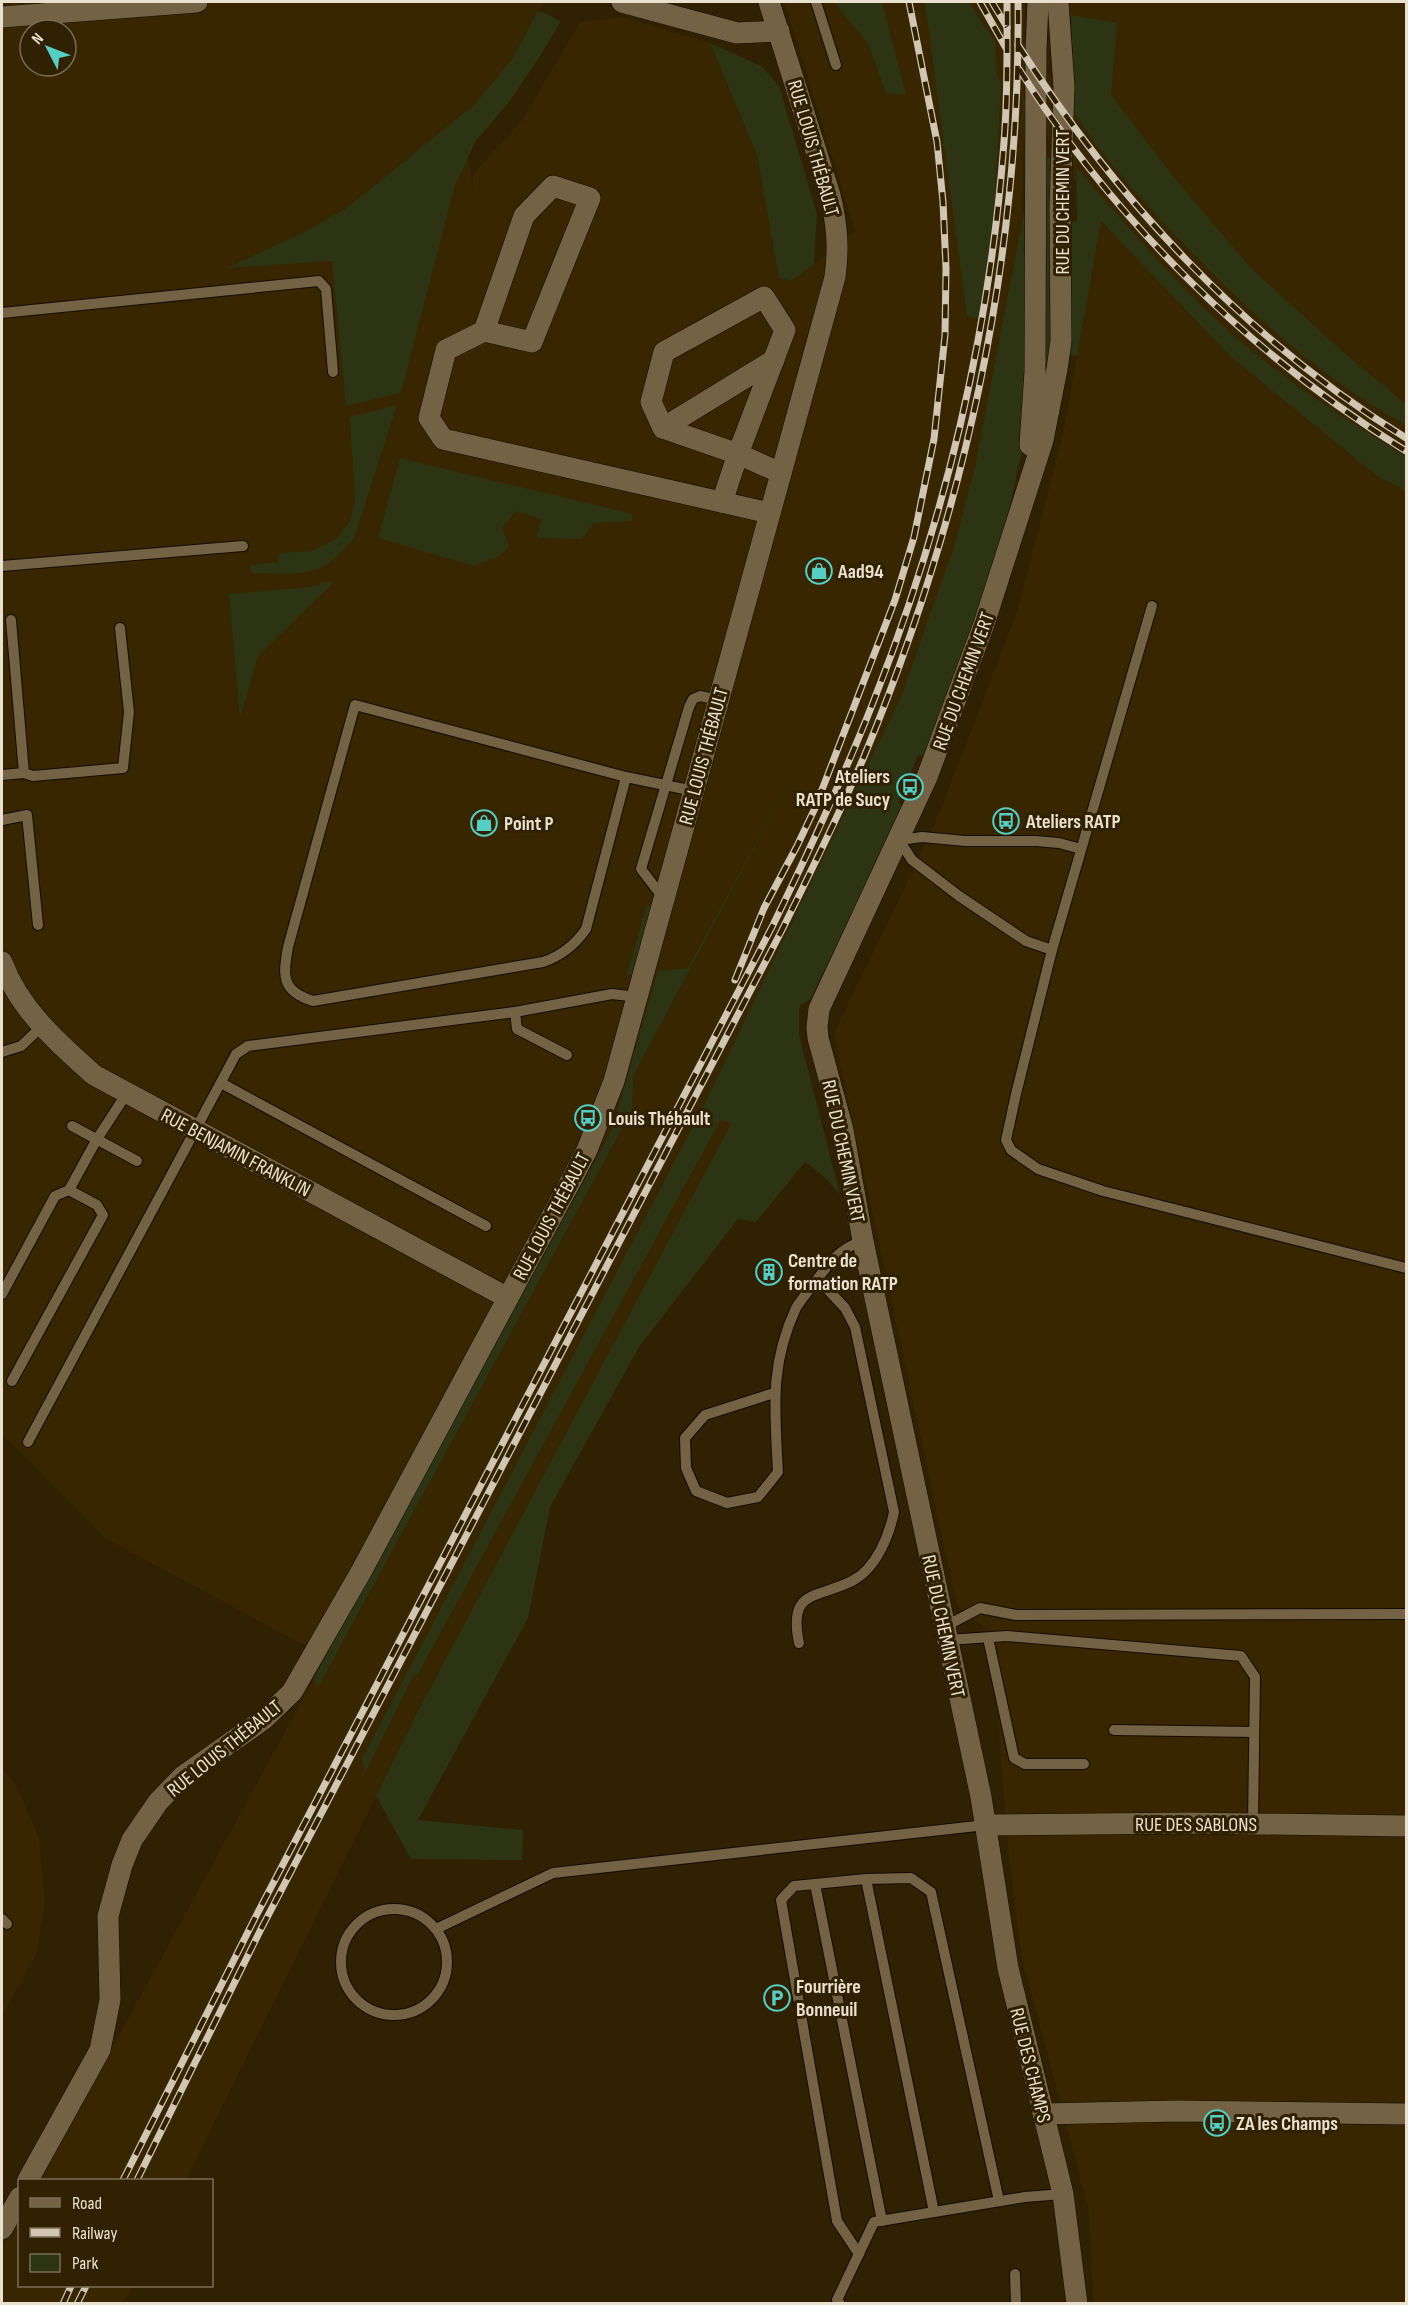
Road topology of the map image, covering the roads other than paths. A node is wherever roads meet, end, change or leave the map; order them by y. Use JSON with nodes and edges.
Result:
{"nodes":[{"id":1,"x":197,"y":2,"type":"edge"},
{"id":2,"x":622,"y":2,"type":"edge"},
{"id":3,"x":769,"y":2,"type":"edge"},
{"id":4,"x":816,"y":2,"type":"edge"},
{"id":5,"x":1038,"y":2,"type":"edge"},
{"id":6,"x":1058,"y":2,"type":"edge"},
{"id":7,"x":2,"y":17,"type":"edge"},
{"id":8,"x":779,"y":31,"type":"junction"},
{"id":9,"x":836,"y":65,"type":"dead end"},
{"id":10,"x":2,"y":313,"type":"edge"},
{"id":11,"x":484,"y":331,"type":"junction"},
{"id":12,"x":774,"y":360,"type":"junction"},
{"id":13,"x":333,"y":372,"type":"dead end"},
{"id":14,"x":663,"y":428,"type":"junction"},
{"id":15,"x":738,"y":454,"type":"junction"},
{"id":16,"x":781,"y":472,"type":"junction"},
{"id":17,"x":722,"y":502,"type":"junction"},
{"id":18,"x":770,"y":513,"type":"junction"},
{"id":19,"x":1011,"y":539,"type":"junction"},
{"id":20,"x":243,"y":546,"type":"dead end"},
{"id":21,"x":2,"y":567,"type":"edge"},
{"id":22,"x":1152,"y":606,"type":"dead end"},
{"id":23,"x":10,"y":620,"type":"dead end"},
{"id":24,"x":120,"y":628,"type":"dead end"},
{"id":25,"x":718,"y":700,"type":"junction"},
{"id":26,"x":24,"y":773,"type":"junction"},
{"id":27,"x":2,"y":775,"type":"edge"},
{"id":28,"x":626,"y":777,"type":"junction"},
{"id":29,"x":665,"y":785,"type":"junction"},
{"id":30,"x":694,"y":791,"type":"junction"},
{"id":31,"x":2,"y":819,"type":"edge"},
{"id":32,"x":900,"y":840,"type":"junction"},
{"id":33,"x":1081,"y":849,"type":"junction"},
{"id":34,"x":664,"y":899,"type":"junction"},
{"id":35,"x":38,"y":925,"type":"dead end"},
{"id":36,"x":1052,"y":950,"type":"junction"},
{"id":37,"x":2,"y":962,"type":"edge"},
{"id":38,"x":638,"y":997,"type":"junction"},
{"id":39,"x":515,"y":1012,"type":"junction"},
{"id":40,"x":41,"y":1027,"type":"junction"},
{"id":41,"x":2,"y":1051,"type":"edge"},
{"id":42,"x":567,"y":1055,"type":"dead end"},
{"id":43,"x":221,"y":1083,"type":"junction"},
{"id":44,"x":127,"y":1093,"type":"junction"},
{"id":45,"x":72,"y":1126,"type":"dead end"},
{"id":46,"x":197,"y":1130,"type":"junction"},
{"id":47,"x":97,"y":1139,"type":"junction"},
{"id":48,"x":137,"y":1161,"type":"dead end"},
{"id":49,"x":69,"y":1190,"type":"junction"},
{"id":50,"x":486,"y":1226,"type":"dead end"},
{"id":51,"x":863,"y":1241,"type":"junction"},
{"id":52,"x":1407,"y":1268,"type":"edge"},
{"id":53,"x":818,"y":1279,"type":"junction"},
{"id":54,"x":2,"y":1294,"type":"edge"},
{"id":55,"x":508,"y":1298,"type":"junction"},
{"id":56,"x":12,"y":1381,"type":"dead end"},
{"id":57,"x":774,"y":1393,"type":"junction"},
{"id":58,"x":28,"y":1442,"type":"dead end"},
{"id":59,"x":1407,"y":1614,"type":"edge"},
{"id":60,"x":945,"y":1633,"type":"junction"},
{"id":61,"x":988,"y":1638,"type":"junction"},
{"id":62,"x":800,"y":1643,"type":"dead end"},
{"id":63,"x":1114,"y":1730,"type":"dead end"},
{"id":64,"x":1254,"y":1732,"type":"junction"},
{"id":65,"x":1083,"y":1764,"type":"dead end"},
{"id":66,"x":1253,"y":1824,"type":"junction"},
{"id":67,"x":986,"y":1825,"type":"junction"},
{"id":68,"x":1407,"y":1826,"type":"edge"},
{"id":69,"x":866,"y":1879,"type":"junction"},
{"id":70,"x":814,"y":1884,"type":"junction"},
{"id":71,"x":436,"y":1929,"type":"junction"},
{"id":72,"x":1043,"y":2114,"type":"junction"},
{"id":73,"x":1407,"y":2114,"type":"edge"},
{"id":74,"x":29,"y":2179,"type":"edge"},
{"id":75,"x":1063,"y":2194,"type":"junction"},
{"id":76,"x":18,"y":2200,"type":"edge"},
{"id":77,"x":999,"y":2201,"type":"junction"},
{"id":78,"x":934,"y":2212,"type":"junction"},
{"id":79,"x":882,"y":2221,"type":"junction"},
{"id":80,"x":2,"y":2229,"type":"edge"},
{"id":81,"x":859,"y":2254,"type":"junction"},
{"id":82,"x":1015,"y":2274,"type":"dead end"},
{"id":83,"x":840,"y":2304,"type":"edge"},
{"id":84,"x":1016,"y":2304,"type":"edge"},
{"id":85,"x":1077,"y":2304,"type":"edge"}],
"edges":[{"from":1,"to":7,"type":"street"},
{"from":2,"to":8,"type":"street"},
{"from":3,"to":8,"type":"street","name":"RUE LOUIS THÉBAULT"},
{"from":4,"to":9,"type":"lane"},
{"from":5,"to":19,"type":"street","name":"RUE DU CHEMIN VERT"},
{"from":6,"to":19,"type":"street","name":"RUE DU CHEMIN VERT"},
{"from":8,"to":16,"type":"street","name":"RUE LOUIS THÉBAULT"},
{"from":10,"to":13,"type":"lane"},
{"from":11,"to":11,"type":"street"},
{"from":11,"to":17,"type":"street"},
{"from":12,"to":14,"type":"street"},
{"from":12,"to":14,"type":"street"},
{"from":12,"to":15,"type":"street"},
{"from":14,"to":15,"type":"street"},
{"from":15,"to":16,"type":"street"},
{"from":15,"to":17,"type":"street"},
{"from":16,"to":18,"type":"street","name":"RUE LOUIS THÉBAULT"},
{"from":17,"to":18,"type":"street"},
{"from":18,"to":25,"type":"street","name":"RUE LOUIS THÉBAULT"},
{"from":19,"to":32,"type":"street","name":"RUE DU CHEMIN VERT"},
{"from":20,"to":21,"type":"lane"},
{"from":22,"to":33,"type":"lane"},
{"from":23,"to":26,"type":"lane"},
{"from":24,"to":26,"type":"lane"},
{"from":25,"to":29,"type":"lane"},
{"from":25,"to":30,"type":"street","name":"RUE LOUIS THÉBAULT"},
{"from":26,"to":27,"type":"lane"},
{"from":28,"to":28,"type":"lane"},
{"from":28,"to":29,"type":"lane"},
{"from":29,"to":30,"type":"lane"},
{"from":29,"to":34,"type":"lane"},
{"from":30,"to":34,"type":"street","name":"RUE LOUIS THÉBAULT"},
{"from":31,"to":35,"type":"lane"},
{"from":32,"to":33,"type":"lane"},
{"from":32,"to":36,"type":"lane"},
{"from":32,"to":51,"type":"street","name":"RUE DU CHEMIN VERT"},
{"from":33,"to":36,"type":"lane"},
{"from":34,"to":38,"type":"street","name":"RUE LOUIS THÉBAULT"},
{"from":36,"to":52,"type":"lane"},
{"from":37,"to":40,"type":"street","name":"RUE BENJAMIN FRANKLIN"},
{"from":38,"to":39,"type":"lane"},
{"from":38,"to":55,"type":"street","name":"RUE LOUIS THÉBAULT"},
{"from":39,"to":42,"type":"lane"},
{"from":39,"to":43,"type":"lane"},
{"from":40,"to":41,"type":"lane"},
{"from":40,"to":44,"type":"street","name":"RUE BENJAMIN FRANKLIN"},
{"from":43,"to":46,"type":"lane"},
{"from":43,"to":50,"type":"lane"},
{"from":44,"to":46,"type":"street","name":"RUE BENJAMIN FRANKLIN"},
{"from":44,"to":47,"type":"lane"},
{"from":45,"to":47,"type":"lane"},
{"from":46,"to":55,"type":"street","name":"RUE BENJAMIN FRANKLIN"},
{"from":46,"to":58,"type":"lane"},
{"from":47,"to":48,"type":"lane"},
{"from":47,"to":49,"type":"lane"},
{"from":49,"to":54,"type":"lane"},
{"from":49,"to":56,"type":"lane"},
{"from":51,"to":53,"type":"lane"},
{"from":51,"to":60,"type":"street","name":"RUE DU CHEMIN VERT"},
{"from":53,"to":57,"type":"lane"},
{"from":53,"to":62,"type":"lane"},
{"from":55,"to":74,"type":"street","name":"RUE LOUIS THÉBAULT"},
{"from":57,"to":57,"type":"lane"},
{"from":59,"to":60,"type":"lane"},
{"from":60,"to":61,"type":"lane"},
{"from":60,"to":67,"type":"street","name":"RUE DU CHEMIN VERT"},
{"from":61,"to":64,"type":"lane"},
{"from":61,"to":65,"type":"lane"},
{"from":63,"to":64,"type":"lane"},
{"from":64,"to":66,"type":"lane"},
{"from":66,"to":67,"type":"street","name":"RUE DES SABLONS"},
{"from":66,"to":68,"type":"street","name":"RUE DES SABLONS"},
{"from":67,"to":71,"type":"lane"},
{"from":67,"to":72,"type":"street","name":"RUE DES CHAMPS"},
{"from":69,"to":70,"type":"lane"},
{"from":69,"to":77,"type":"lane"},
{"from":69,"to":78,"type":"lane"},
{"from":70,"to":79,"type":"lane"},
{"from":70,"to":81,"type":"lane"},
{"from":71,"to":71,"type":"lane"},
{"from":72,"to":73,"type":"street"},
{"from":72,"to":75,"type":"street","name":"RUE DES CHAMPS"},
{"from":75,"to":77,"type":"lane"},
{"from":75,"to":85,"type":"street","name":"RUE DES CHAMPS"},
{"from":76,"to":80,"type":"street"},
{"from":77,"to":78,"type":"lane"},
{"from":78,"to":79,"type":"lane"},
{"from":79,"to":81,"type":"lane"},
{"from":81,"to":83,"type":"lane"},
{"from":82,"to":84,"type":"lane"}]}
